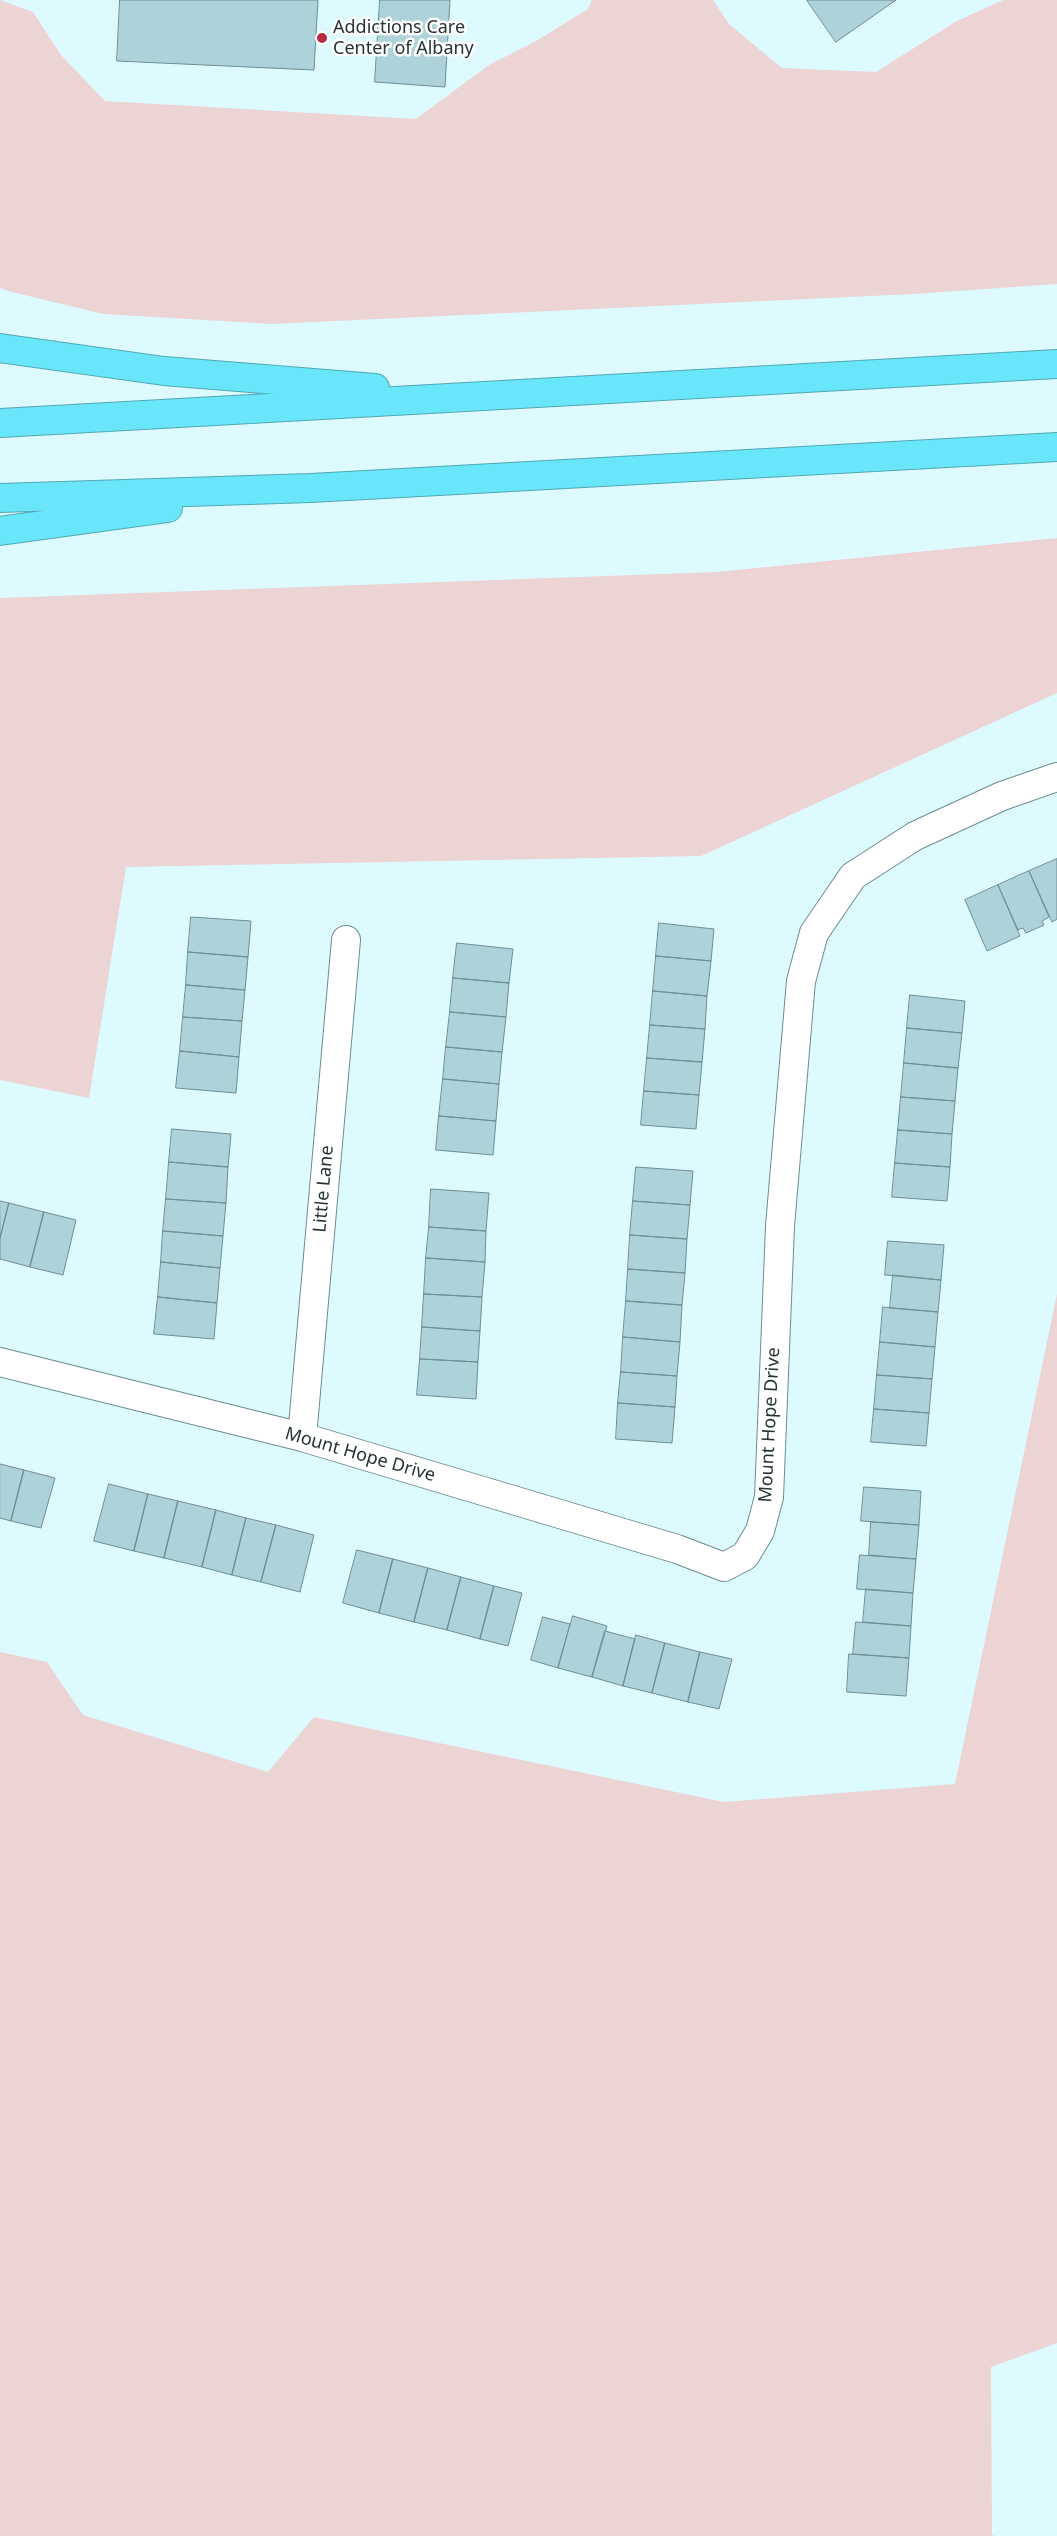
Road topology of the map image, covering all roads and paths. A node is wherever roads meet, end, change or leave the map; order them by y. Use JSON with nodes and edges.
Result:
{"nodes":[{"id":1,"x":0,"y":348,"type":"edge"},
{"id":2,"x":1057,"y":364,"type":"edge"},
{"id":3,"x":479,"y":396,"type":"junction"},
{"id":4,"x":0,"y":423,"type":"edge"},
{"id":5,"x":1057,"y":447,"type":"edge"},
{"id":6,"x":311,"y":488,"type":"junction"},
{"id":7,"x":0,"y":498,"type":"edge"},
{"id":8,"x":0,"y":531,"type":"edge"},
{"id":9,"x":1057,"y":777,"type":"edge"},
{"id":10,"x":346,"y":940,"type":"dead end"},
{"id":11,"x":0,"y":1362,"type":"edge"},
{"id":12,"x":302,"y":1438,"type":"junction"}],
"edges":[{"from":1,"to":3,"type":"highway"},
{"from":2,"to":3,"type":"highway"},
{"from":3,"to":4,"type":"highway"},
{"from":5,"to":6,"type":"highway"},
{"from":6,"to":7,"type":"highway"},
{"from":6,"to":8,"type":"highway"},
{"from":9,"to":12,"type":"street","name":"Mount Hope Drive"},
{"from":10,"to":12,"type":"street","name":"Little Lane"},
{"from":11,"to":12,"type":"street","name":"Mount Hope Drive"}]}
